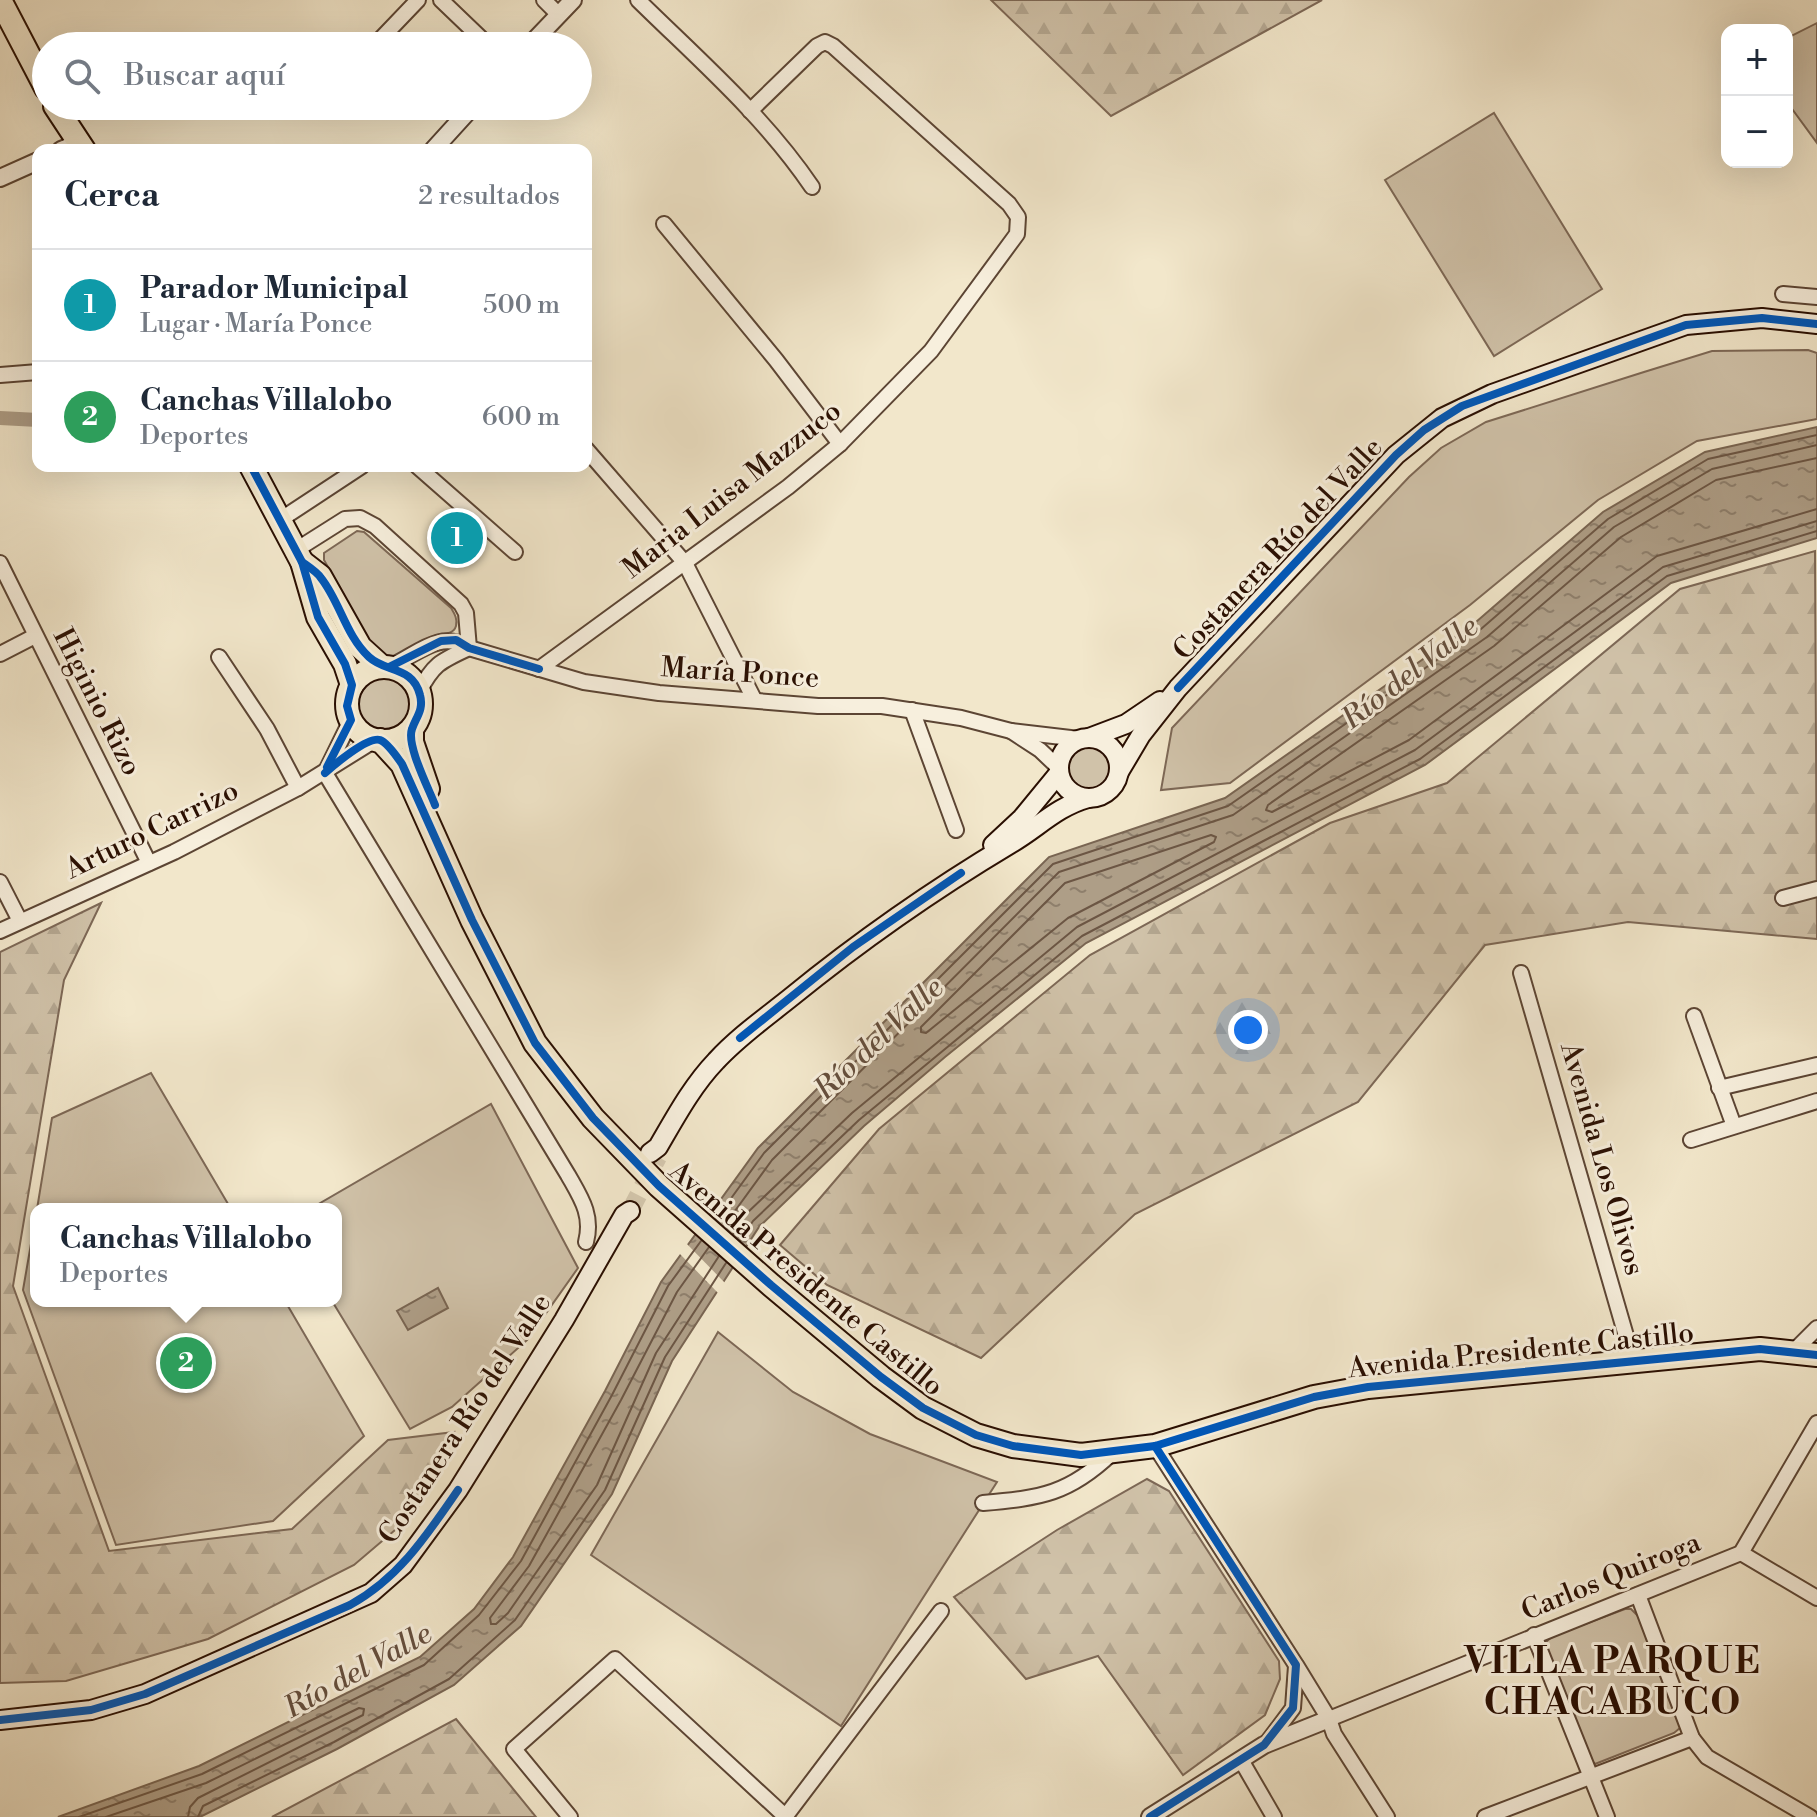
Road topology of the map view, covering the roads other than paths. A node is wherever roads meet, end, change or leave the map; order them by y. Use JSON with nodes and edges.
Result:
{"nodes":[{"id":1,"x":418,"y":0,"type":"edge"},
{"id":2,"x":441,"y":0,"type":"edge"},
{"id":3,"x":544,"y":0,"type":"edge"},
{"id":4,"x":573,"y":0,"type":"edge"},
{"id":5,"x":638,"y":0,"type":"edge"},
{"id":6,"x":6,"y":7,"type":"edge"},
{"id":7,"x":559,"y":15,"type":"junction"},
{"id":8,"x":387,"y":32,"type":"edge"},
{"id":9,"x":474,"y":32,"type":"edge"},
{"id":10,"x":543,"y":32,"type":"edge"},
{"id":11,"x":32,"y":38,"type":"edge"},
{"id":12,"x":32,"y":60,"type":"edge"},
{"id":13,"x":750,"y":111,"type":"junction"},
{"id":14,"x":63,"y":120,"type":"edge"},
{"id":15,"x":77,"y":120,"type":"edge"},
{"id":16,"x":460,"y":120,"type":"edge"},
{"id":17,"x":74,"y":144,"type":"edge"},
{"id":18,"x":75,"y":144,"type":"edge"},
{"id":19,"x":438,"y":144,"type":"edge"},
{"id":20,"x":32,"y":164,"type":"edge"},
{"id":21,"x":0,"y":178,"type":"edge"},
{"id":22,"x":812,"y":187,"type":"dead end"},
{"id":23,"x":664,"y":224,"type":"dead end"},
{"id":24,"x":1783,"y":294,"type":"dead end"},
{"id":25,"x":1817,"y":297,"type":"edge"},
{"id":26,"x":1817,"y":324,"type":"edge"},
{"id":27,"x":32,"y":372,"type":"edge"},
{"id":28,"x":0,"y":375,"type":"edge"},
{"id":29,"x":840,"y":444,"type":"junction"},
{"id":30,"x":592,"y":456,"type":"edge"},
{"id":31,"x":254,"y":472,"type":"edge"},
{"id":32,"x":353,"y":472,"type":"edge"},
{"id":33,"x":424,"y":472,"type":"edge"},
{"id":34,"x":280,"y":520,"type":"junction"},
{"id":35,"x":515,"y":552,"type":"dead end"},
{"id":36,"x":299,"y":556,"type":"junction"},
{"id":37,"x":0,"y":563,"type":"edge"},
{"id":38,"x":685,"y":563,"type":"junction"},
{"id":39,"x":35,"y":636,"type":"junction"},
{"id":40,"x":469,"y":648,"type":"junction"},
{"id":41,"x":0,"y":654,"type":"edge"},
{"id":42,"x":219,"y":657,"type":"dead end"},
{"id":43,"x":386,"y":667,"type":"junction"},
{"id":44,"x":539,"y":669,"type":"junction"},
{"id":45,"x":352,"y":685,"type":"junction"},
{"id":46,"x":1178,"y":688,"type":"junction"},
{"id":47,"x":419,"y":692,"type":"junction"},
{"id":48,"x":754,"y":699,"type":"junction"},
{"id":49,"x":912,"y":710,"type":"junction"},
{"id":50,"x":351,"y":720,"type":"junction"},
{"id":51,"x":412,"y":729,"type":"junction"},
{"id":52,"x":1011,"y":731,"type":"junction"},
{"id":53,"x":1084,"y":738,"type":"junction"},
{"id":54,"x":378,"y":740,"type":"junction"},
{"id":55,"x":1059,"y":770,"type":"junction"},
{"id":56,"x":1119,"y":772,"type":"junction"},
{"id":57,"x":325,"y":773,"type":"junction"},
{"id":58,"x":298,"y":788,"type":"junction"},
{"id":59,"x":1088,"y":798,"type":"junction"},
{"id":60,"x":956,"y":830,"type":"dead end"},
{"id":61,"x":149,"y":863,"type":"junction"},
{"id":62,"x":961,"y":873,"type":"junction"},
{"id":63,"x":0,"y":882,"type":"edge"},
{"id":64,"x":1817,"y":889,"type":"edge"},
{"id":65,"x":1783,"y":898,"type":"dead end"},
{"id":66,"x":20,"y":921,"type":"junction"},
{"id":67,"x":0,"y":931,"type":"edge"},
{"id":68,"x":1521,"y":973,"type":"dead end"},
{"id":69,"x":1694,"y":1016,"type":"dead end"},
{"id":70,"x":1817,"y":1065,"type":"edge"},
{"id":71,"x":567,"y":1083,"type":"junction"},
{"id":72,"x":1719,"y":1088,"type":"junction"},
{"id":73,"x":1817,"y":1101,"type":"edge"},
{"id":74,"x":1734,"y":1126,"type":"junction"},
{"id":75,"x":1691,"y":1140,"type":"dead end"},
{"id":76,"x":655,"y":1152,"type":"tunnel mouth"},
{"id":77,"x":625,"y":1211,"type":"tunnel mouth"},
{"id":78,"x":586,"y":1242,"type":"dead end"},
{"id":79,"x":1817,"y":1328,"type":"edge"},
{"id":80,"x":1794,"y":1351,"type":"junction"},
{"id":81,"x":1817,"y":1355,"type":"edge"},
{"id":82,"x":1633,"y":1360,"type":"junction"},
{"id":83,"x":1817,"y":1423,"type":"edge"},
{"id":84,"x":1155,"y":1446,"type":"junction"},
{"id":85,"x":1112,"y":1453,"type":"junction"},
{"id":86,"x":983,"y":1503,"type":"dead end"},
{"id":87,"x":1741,"y":1553,"type":"junction"},
{"id":88,"x":1638,"y":1595,"type":"junction"},
{"id":89,"x":1817,"y":1598,"type":"edge"},
{"id":90,"x":941,"y":1611,"type":"dead end"},
{"id":91,"x":1534,"y":1635,"type":"junction"},
{"id":92,"x":1296,"y":1665,"type":"junction"},
{"id":93,"x":1329,"y":1719,"type":"junction"},
{"id":94,"x":0,"y":1720,"type":"edge"},
{"id":95,"x":1692,"y":1738,"type":"junction"},
{"id":96,"x":1264,"y":1745,"type":"junction"},
{"id":97,"x":1241,"y":1760,"type":"junction"},
{"id":98,"x":1592,"y":1775,"type":"junction"},
{"id":99,"x":570,"y":1817,"type":"edge"},
{"id":100,"x":786,"y":1817,"type":"edge"},
{"id":101,"x":1150,"y":1817,"type":"edge"},
{"id":102,"x":1274,"y":1817,"type":"edge"},
{"id":103,"x":1387,"y":1817,"type":"edge"},
{"id":104,"x":1485,"y":1817,"type":"edge"},
{"id":105,"x":1607,"y":1817,"type":"edge"},
{"id":106,"x":1810,"y":1817,"type":"edge"}],
"edges":[{"from":1,"to":8,"type":"street"},
{"from":2,"to":9,"type":"street"},
{"from":3,"to":7,"type":"street"},
{"from":4,"to":7,"type":"street"},
{"from":5,"to":13,"type":"street"},
{"from":6,"to":11,"type":"main road"},
{"from":6,"to":12,"type":"main road"},
{"from":7,"to":10,"type":"street"},
{"from":13,"to":22,"type":"street"},
{"from":13,"to":29,"type":"street","name":"Maria Luisa Mazzuco"},
{"from":14,"to":17,"type":"main road"},
{"from":15,"to":18,"type":"main road"},
{"from":16,"to":19,"type":"street"},
{"from":20,"to":21,"type":"street"},
{"from":23,"to":29,"type":"street"},
{"from":24,"to":25,"type":"street"},
{"from":26,"to":46,"type":"main road","name":"Costanera Río del Valle"},
{"from":27,"to":28,"type":"street"},
{"from":29,"to":38,"type":"street","name":"Maria Luisa Mazzuco"},
{"from":30,"to":38,"type":"street"},
{"from":31,"to":34,"type":"main road"},
{"from":32,"to":34,"type":"street"},
{"from":33,"to":35,"type":"street"},
{"from":34,"to":36,"type":"main road"},
{"from":36,"to":40,"type":"street"},
{"from":36,"to":43,"type":"main road"},
{"from":36,"to":45,"type":"main road"},
{"from":37,"to":39,"type":"street","name":"Higinio Rizo"},
{"from":38,"to":44,"type":"street","name":"Maria Luisa Mazzuco"},
{"from":38,"to":48,"type":"street"},
{"from":39,"to":41,"type":"street"},
{"from":39,"to":61,"type":"street","name":"Higinio Rizo"},
{"from":40,"to":43,"type":"street","name":"María Ponce"},
{"from":40,"to":44,"type":"street","name":"María Ponce"},
{"from":40,"to":47,"type":"street"},
{"from":42,"to":58,"type":"street"},
{"from":43,"to":45,"type":"main road"},
{"from":43,"to":47,"type":"main road"},
{"from":44,"to":48,"type":"street","name":"María Ponce"},
{"from":45,"to":50,"type":"main road"},
{"from":46,"to":53,"type":"main road","name":"Costanera Río del Valle"},
{"from":46,"to":56,"type":"main road","name":"Costanera Río del Valle"},
{"from":47,"to":51,"type":"main road"},
{"from":48,"to":49,"type":"street","name":"María Ponce"},
{"from":49,"to":52,"type":"street","name":"María Ponce"},
{"from":49,"to":60,"type":"street"},
{"from":50,"to":54,"type":"main road"},
{"from":50,"to":57,"type":"street"},
{"from":51,"to":54,"type":"main road"},
{"from":51,"to":71,"type":"main road","name":"Avenida Presidente Castillo"},
{"from":52,"to":53,"type":"street","name":"María Ponce"},
{"from":52,"to":55,"type":"street","name":"María Ponce"},
{"from":53,"to":55,"type":"main road"},
{"from":53,"to":56,"type":"main road"},
{"from":54,"to":57,"type":"street","name":"Arturo Carrizo"},
{"from":54,"to":71,"type":"main road","name":"Avenida Presidente Castillo"},
{"from":55,"to":59,"type":"main road"},
{"from":55,"to":62,"type":"main road"},
{"from":56,"to":59,"type":"main road"},
{"from":57,"to":58,"type":"street","name":"Arturo Carrizo"},
{"from":57,"to":78,"type":"street"},
{"from":58,"to":61,"type":"street","name":"Arturo Carrizo"},
{"from":59,"to":62,"type":"main road"},
{"from":61,"to":66,"type":"street","name":"Arturo Carrizo"},
{"from":62,"to":76,"type":"main road"},
{"from":63,"to":66,"type":"street"},
{"from":64,"to":65,"type":"street"},
{"from":66,"to":67,"type":"street","name":"Arturo Carrizo"},
{"from":68,"to":82,"type":"street","name":"Avenida Los Olivos"},
{"from":69,"to":72,"type":"street"},
{"from":70,"to":72,"type":"street"},
{"from":71,"to":85,"type":"main road","name":"Avenida Presidente Castillo"},
{"from":72,"to":74,"type":"street"},
{"from":73,"to":74,"type":"street"},
{"from":74,"to":75,"type":"street"},
{"from":77,"to":94,"type":"main road","name":"Costanera Río del Valle"},
{"from":79,"to":80,"type":"street"},
{"from":80,"to":81,"type":"main road","name":"Avenida Presidente Castillo"},
{"from":80,"to":82,"type":"main road","name":"Avenida Presidente Castillo"},
{"from":82,"to":84,"type":"main road","name":"Avenida Presidente Castillo"},
{"from":83,"to":87,"type":"street","name":"Carlos Quiroga"},
{"from":84,"to":85,"type":"main road","name":"Avenida Presidente Castillo"},
{"from":84,"to":92,"type":"street"},
{"from":85,"to":86,"type":"street"},
{"from":87,"to":88,"type":"street","name":"Carlos Quiroga"},
{"from":87,"to":89,"type":"street"},
{"from":88,"to":91,"type":"street","name":"Carlos Quiroga"},
{"from":88,"to":95,"type":"street"},
{"from":90,"to":100,"type":"street"},
{"from":91,"to":93,"type":"street","name":"Carlos Quiroga"},
{"from":91,"to":98,"type":"street"},
{"from":92,"to":93,"type":"street"},
{"from":92,"to":96,"type":"street"},
{"from":93,"to":96,"type":"street","name":"Carlos Quiroga"},
{"from":93,"to":103,"type":"street"},
{"from":95,"to":98,"type":"street"},
{"from":95,"to":106,"type":"street"},
{"from":96,"to":97,"type":"street","name":"Carlos Quiroga"},
{"from":97,"to":101,"type":"street","name":"Carlos Quiroga"},
{"from":97,"to":102,"type":"street"},
{"from":98,"to":104,"type":"street"},
{"from":98,"to":105,"type":"street"},
{"from":99,"to":100,"type":"street"}]}
